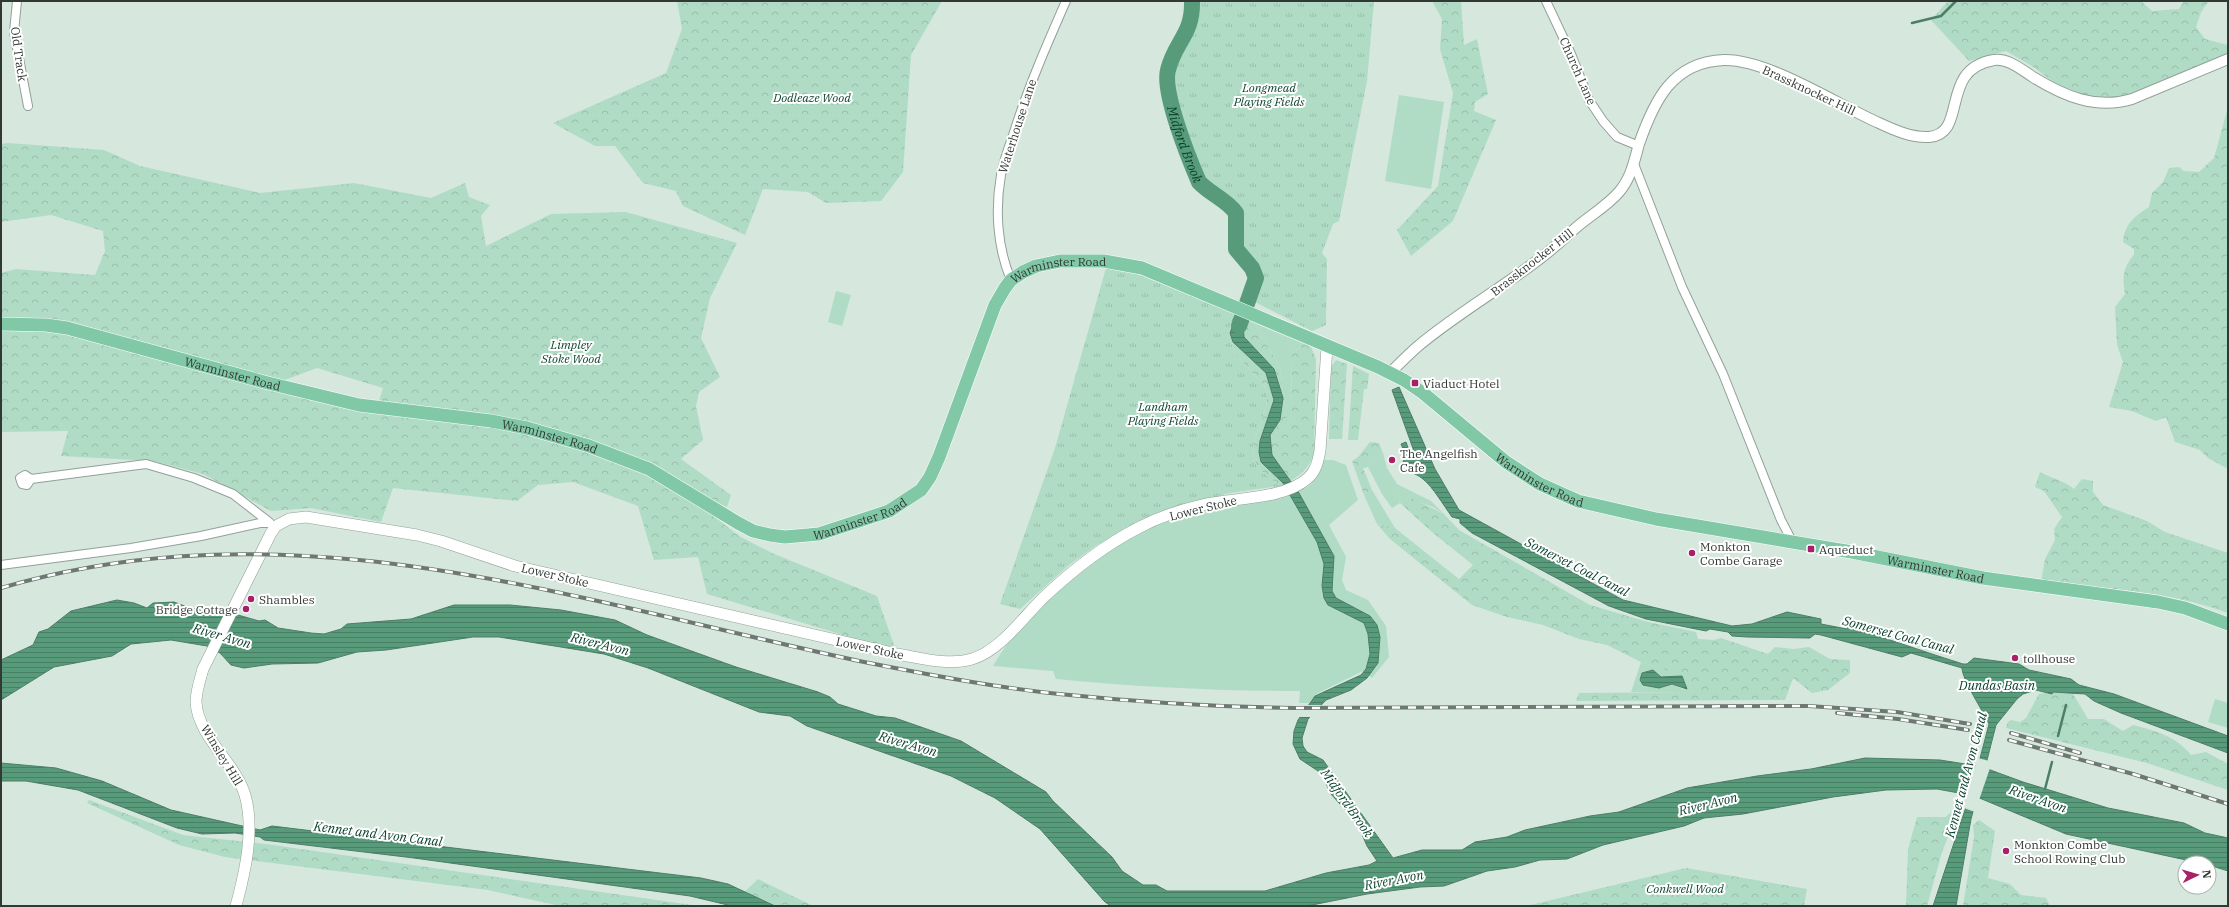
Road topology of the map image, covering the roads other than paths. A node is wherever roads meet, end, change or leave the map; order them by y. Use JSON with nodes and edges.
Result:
{"nodes":[{"id":1,"x":17,"y":1,"type":"edge"},
{"id":2,"x":1066,"y":1,"type":"edge"},
{"id":3,"x":1546,"y":1,"type":"edge"},
{"id":4,"x":2228,"y":59,"type":"edge"},
{"id":5,"x":28,"y":106,"type":"dead end"},
{"id":6,"x":1639,"y":146,"type":"junction"},
{"id":7,"x":1634,"y":164,"type":"junction"},
{"id":8,"x":1011,"y":280,"type":"junction"},
{"id":9,"x":1,"y":324,"type":"edge"},
{"id":10,"x":1327,"y":347,"type":"junction"},
{"id":11,"x":1394,"y":369,"type":"junction"},
{"id":12,"x":31,"y":479,"type":"dead end"},
{"id":13,"x":272,"y":524,"type":"junction"},
{"id":14,"x":1792,"y":541,"type":"junction"},
{"id":15,"x":1,"y":565,"type":"edge"},
{"id":16,"x":2228,"y":624,"type":"edge"},
{"id":17,"x":236,"y":906,"type":"edge"}],
"edges":[{"from":1,"to":5,"type":"street","name":"Old Track"},
{"from":2,"to":8,"type":"street","name":"Waterhouse Lane"},
{"from":3,"to":6,"type":"street","name":"Church Lane"},
{"from":4,"to":6,"type":"street","name":"Brassknocker Hill"},
{"from":6,"to":7,"type":"street","name":"Brassknocker Hill"},
{"from":7,"to":11,"type":"street","name":"Brassknocker Hill"},
{"from":7,"to":14,"type":"street"},
{"from":8,"to":9,"type":"highway","name":"Warminster Road"},
{"from":8,"to":10,"type":"highway","name":"Warminster Road"},
{"from":10,"to":11,"type":"highway","name":"Warminster Road"},
{"from":10,"to":13,"type":"main road","name":"Lower Stoke"},
{"from":11,"to":14,"type":"highway","name":"Warminster Road"},
{"from":12,"to":13,"type":"street"},
{"from":13,"to":15,"type":"street"},
{"from":13,"to":17,"type":"main road","name":"Winsley Hill"},
{"from":14,"to":16,"type":"highway","name":"Warminster Road"}]}
